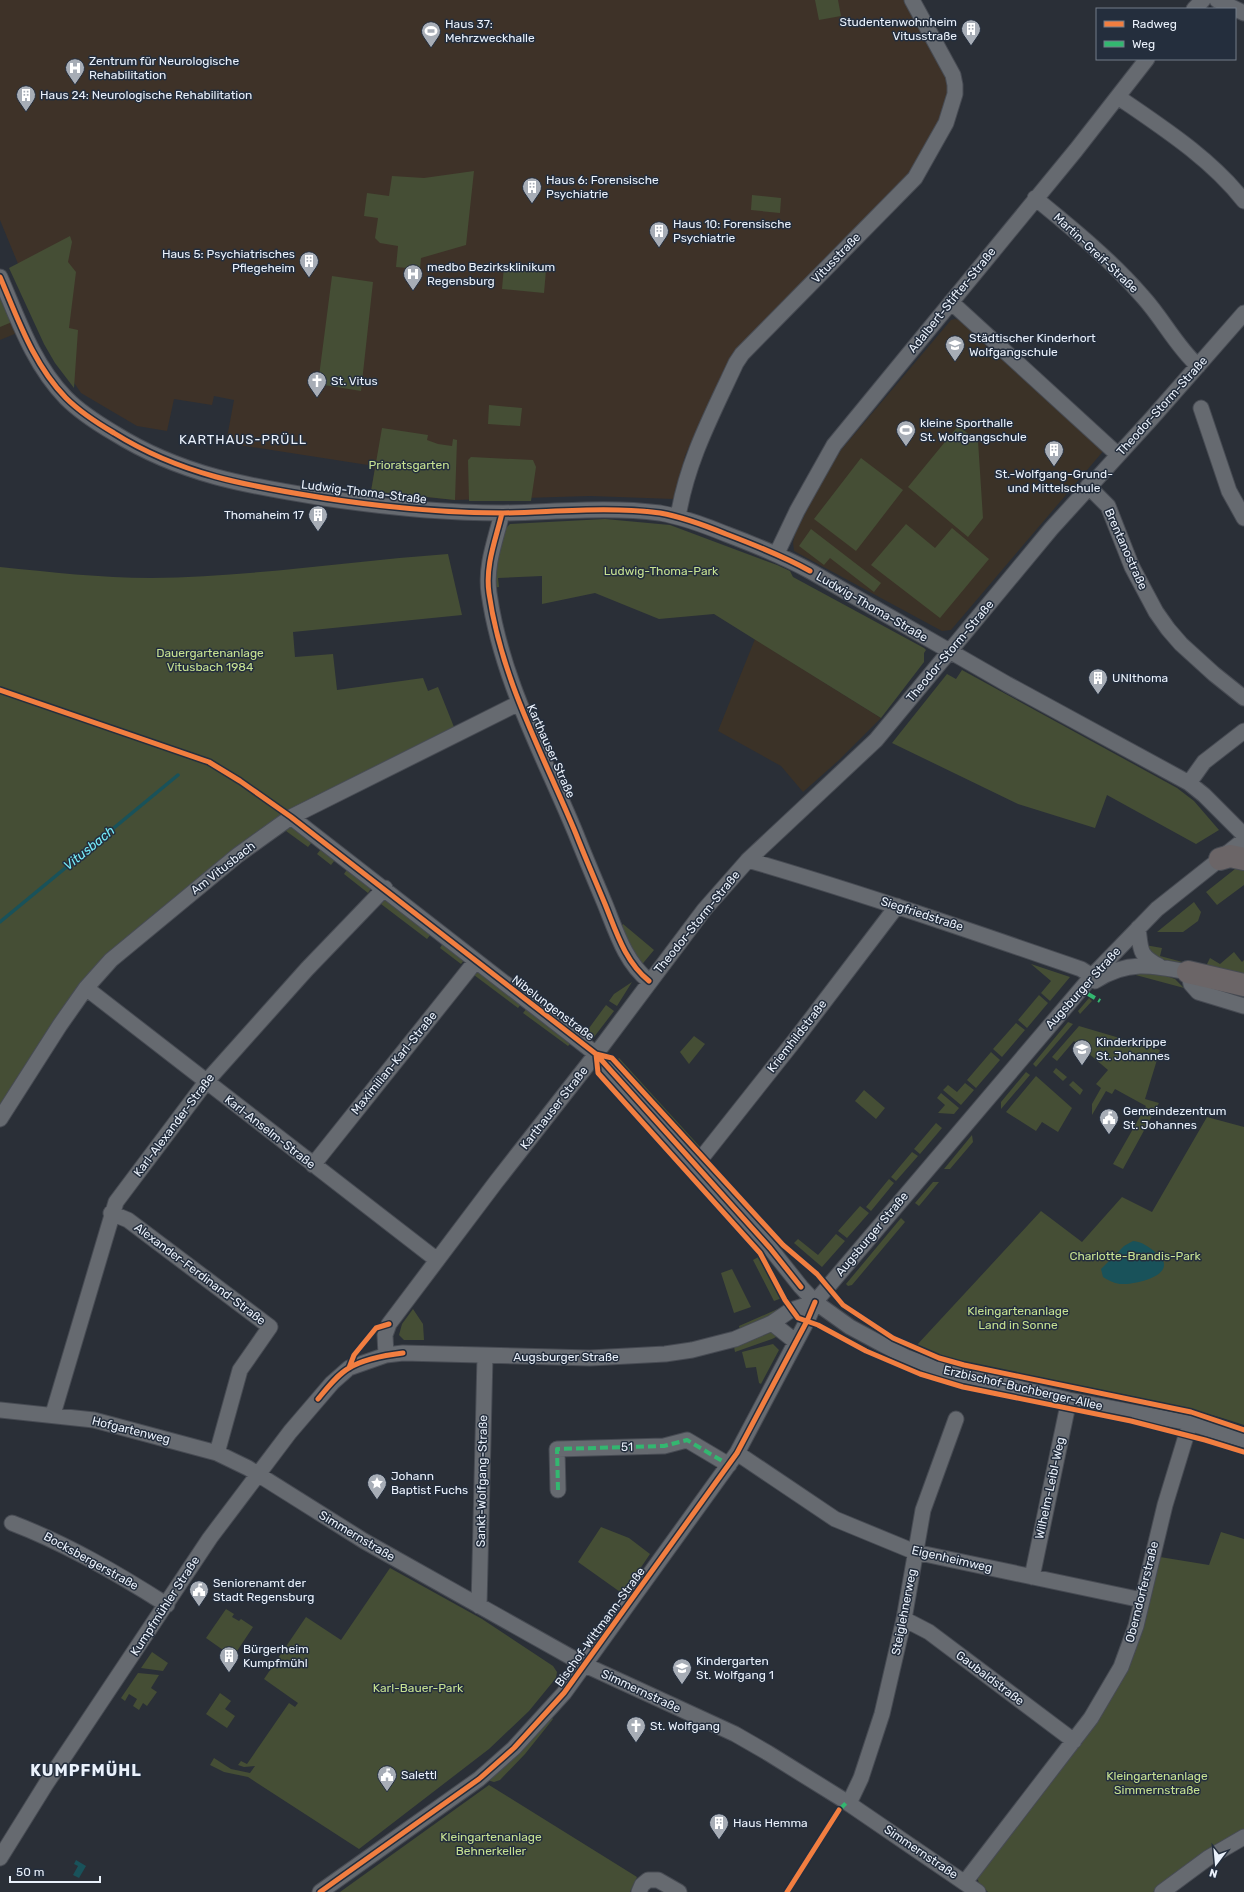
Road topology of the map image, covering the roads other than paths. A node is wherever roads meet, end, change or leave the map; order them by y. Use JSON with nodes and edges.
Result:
{"nodes":[{"id":1,"x":912,"y":0,"type":"edge"},
{"id":2,"x":1203,"y":0,"type":"edge"},
{"id":3,"x":1217,"y":0,"type":"edge"},
{"id":4,"x":1195,"y":8,"type":"edge"},
{"id":5,"x":1234,"y":8,"type":"edge"},
{"id":6,"x":1146,"y":60,"type":"edge"},
{"id":7,"x":1118,"y":97,"type":"junction"},
{"id":8,"x":1035,"y":198,"type":"junction"},
{"id":9,"x":1244,"y":201,"type":"edge"},
{"id":10,"x":0,"y":277,"type":"edge"},
{"id":11,"x":951,"y":302,"type":"junction"},
{"id":12,"x":1244,"y":313,"type":"edge"},
{"id":13,"x":1198,"y":366,"type":"junction"},
{"id":14,"x":1201,"y":408,"type":"dead end"},
{"id":15,"x":1118,"y":454,"type":"junction"},
{"id":16,"x":1088,"y":486,"type":"junction"},
{"id":17,"x":502,"y":513,"type":"junction"},
{"id":18,"x":678,"y":517,"type":"junction"},
{"id":19,"x":1244,"y":518,"type":"edge"},
{"id":20,"x":777,"y":553,"type":"junction"},
{"id":21,"x":950,"y":652,"type":"junction"},
{"id":22,"x":1244,"y":698,"type":"edge"},
{"id":23,"x":519,"y":703,"type":"junction"},
{"id":24,"x":1244,"y":731,"type":"edge"},
{"id":25,"x":1190,"y":783,"type":"junction"},
{"id":26,"x":291,"y":817,"type":"junction"},
{"id":27,"x":1244,"y":835,"type":"edge"},
{"id":28,"x":1244,"y":840,"type":"edge"},
{"id":29,"x":1244,"y":858,"type":"edge"},
{"id":30,"x":1220,"y":859,"type":"junction"},
{"id":31,"x":748,"y":860,"type":"junction"},
{"id":32,"x":385,"y":888,"type":"junction"},
{"id":33,"x":897,"y":906,"type":"junction"},
{"id":34,"x":1138,"y":928,"type":"junction"},
{"id":35,"x":475,"y":962,"type":"junction"},
{"id":36,"x":1159,"y":966,"type":"junction"},
{"id":37,"x":1188,"y":972,"type":"junction"},
{"id":38,"x":1092,"y":976,"type":"junction"},
{"id":39,"x":649,"y":981,"type":"junction"},
{"id":40,"x":1244,"y":985,"type":"edge"},
{"id":41,"x":86,"y":988,"type":"junction"},
{"id":42,"x":1082,"y":989,"type":"junction"},
{"id":43,"x":1244,"y":1006,"type":"edge"},
{"id":44,"x":596,"y":1054,"type":"junction"},
{"id":45,"x":206,"y":1082,"type":"junction"},
{"id":46,"x":0,"y":1119,"type":"edge"},
{"id":47,"x":313,"y":1165,"type":"junction"},
{"id":48,"x":696,"y":1165,"type":"junction"},
{"id":49,"x":111,"y":1213,"type":"junction"},
{"id":50,"x":437,"y":1260,"type":"junction"},
{"id":51,"x":815,"y":1302,"type":"junction"},
{"id":52,"x":772,"y":1323,"type":"junction"},
{"id":53,"x":796,"y":1342,"type":"junction"},
{"id":54,"x":386,"y":1355,"type":"junction"},
{"id":55,"x":486,"y":1356,"type":"junction"},
{"id":56,"x":349,"y":1368,"type":"joint"},
{"id":57,"x":1069,"y":1400,"type":"junction"},
{"id":58,"x":0,"y":1410,"type":"edge"},
{"id":59,"x":53,"y":1414,"type":"junction"},
{"id":60,"x":956,"y":1419,"type":"dead end"},
{"id":61,"x":1190,"y":1423,"type":"junction"},
{"id":62,"x":1244,"y":1440,"type":"edge"},
{"id":63,"x":217,"y":1453,"type":"junction"},
{"id":64,"x":733,"y":1459,"type":"junction"},
{"id":65,"x":257,"y":1473,"type":"junction"},
{"id":66,"x":558,"y":1490,"type":"dead end"},
{"id":67,"x":12,"y":1523,"type":"dead end"},
{"id":68,"x":915,"y":1552,"type":"junction"},
{"id":69,"x":1032,"y":1577,"type":"junction"},
{"id":70,"x":1142,"y":1600,"type":"junction"},
{"id":71,"x":167,"y":1605,"type":"junction"},
{"id":72,"x":479,"y":1606,"type":"junction"},
{"id":73,"x":904,"y":1619,"type":"junction"},
{"id":74,"x":585,"y":1665,"type":"junction"},
{"id":75,"x":1074,"y":1741,"type":"junction"},
{"id":76,"x":847,"y":1802,"type":"junction"},
{"id":77,"x":1244,"y":1837,"type":"edge"},
{"id":78,"x":0,"y":1858,"type":"edge"},
{"id":79,"x":965,"y":1882,"type":"junction"},
{"id":80,"x":320,"y":1892,"type":"edge"},
{"id":81,"x":639,"y":1892,"type":"edge"},
{"id":82,"x":680,"y":1892,"type":"edge"},
{"id":83,"x":978,"y":1892,"type":"edge"},
{"id":84,"x":1162,"y":1892,"type":"edge"}],
"edges":[{"from":1,"to":18,"type":"street","name":"Vitusstraße"},
{"from":2,"to":4,"type":"street"},
{"from":3,"to":5,"type":"street"},
{"from":6,"to":7,"type":"street","name":"Adalbert-Stifter-Straße"},
{"from":7,"to":8,"type":"street","name":"Adalbert-Stifter-Straße"},
{"from":7,"to":9,"type":"street"},
{"from":8,"to":11,"type":"street","name":"Adalbert-Stifter-Straße"},
{"from":8,"to":13,"type":"street","name":"Martin-Greif-Straße"},
{"from":10,"to":17,"type":"street","name":"Ludwig-Thoma-Straße"},
{"from":11,"to":15,"type":"street"},
{"from":11,"to":20,"type":"street","name":"Adalbert-Stifter-Straße"},
{"from":12,"to":13,"type":"street","name":"Theodor-Storm-Straße"},
{"from":13,"to":15,"type":"street","name":"Theodor-Storm-Straße"},
{"from":14,"to":19,"type":"street"},
{"from":15,"to":16,"type":"street","name":"Theodor-Storm-Straße"},
{"from":16,"to":21,"type":"street","name":"Theodor-Storm-Straße"},
{"from":16,"to":22,"type":"street","name":"Brentanostraße"},
{"from":17,"to":18,"type":"street","name":"Ludwig-Thoma-Straße"},
{"from":17,"to":23,"type":"street","name":"Karthauser Straße"},
{"from":18,"to":20,"type":"street","name":"Ludwig-Thoma-Straße"},
{"from":20,"to":21,"type":"street","name":"Ludwig-Thoma-Straße"},
{"from":21,"to":25,"type":"street","name":"Ludwig-Thoma-Straße"},
{"from":21,"to":31,"type":"street","name":"Theodor-Storm-Straße"},
{"from":23,"to":26,"type":"street","name":"Am Vitusbach"},
{"from":23,"to":39,"type":"street","name":"Karthauser Straße"},
{"from":24,"to":25,"type":"street"},
{"from":25,"to":27,"type":"street","name":"Ludwig-Thoma-Straße"},
{"from":26,"to":32,"type":"street","name":"Nibelungenstraße"},
{"from":26,"to":41,"type":"street","name":"Am Vitusbach"},
{"from":28,"to":30,"type":"street","name":"Augsburger Straße"},
{"from":29,"to":30,"type":"highway"},
{"from":30,"to":34,"type":"street","name":"Augsburger Straße"},
{"from":31,"to":33,"type":"street","name":"Siegfriedstraße"},
{"from":31,"to":39,"type":"street","name":"Theodor-Storm-Straße"},
{"from":32,"to":35,"type":"street","name":"Nibelungenstraße"},
{"from":32,"to":45,"type":"street","name":"Karl-Alexander-Straße"},
{"from":33,"to":38,"type":"street","name":"Siegfriedstraße"},
{"from":33,"to":48,"type":"street","name":"Kriemhildstraße"},
{"from":34,"to":36,"type":"street"},
{"from":34,"to":38,"type":"street","name":"Augsburger Straße"},
{"from":35,"to":44,"type":"street","name":"Nibelungenstraße"},
{"from":35,"to":47,"type":"street","name":"Maximilian-Karl-Straße"},
{"from":36,"to":37,"type":"street"},
{"from":36,"to":42,"type":"street"},
{"from":37,"to":40,"type":"highway"},
{"from":37,"to":43,"type":"street"},
{"from":38,"to":42,"type":"street","name":"Augsburger Straße"},
{"from":39,"to":44,"type":"street","name":"Karthauser Straße"},
{"from":41,"to":45,"type":"street","name":"Karl-Anselm-Straße"},
{"from":41,"to":46,"type":"street","name":"Am Vitusbach"},
{"from":42,"to":51,"type":"street","name":"Augsburger Straße"},
{"from":44,"to":48,"type":"street","name":"Nibelungenstraße"},
{"from":44,"to":50,"type":"street","name":"Karthauser Straße"},
{"from":45,"to":47,"type":"street","name":"Karl-Anselm-Straße"},
{"from":45,"to":49,"type":"street","name":"Karl-Alexander-Straße"},
{"from":47,"to":50,"type":"street","name":"Karl-Anselm-Straße"},
{"from":48,"to":51,"type":"street","name":"Nibelungenstraße"},
{"from":49,"to":59,"type":"street","name":"Karl-Alexander-Straße"},
{"from":49,"to":63,"type":"street","name":"Alexander-Ferdinand-Straße"},
{"from":50,"to":54,"type":"street","name":"Karthauser Straße"},
{"from":51,"to":52,"type":"street","name":"Augsburger Straße"},
{"from":51,"to":53,"type":"street","name":"Bischof-Wittmann-Straße"},
{"from":51,"to":57,"type":"street","name":"Erzbischof-Buchberger-Allee"},
{"from":52,"to":53,"type":"street"},
{"from":52,"to":55,"type":"street","name":"Augsburger Straße"},
{"from":53,"to":64,"type":"street","name":"Bischof-Wittmann-Straße"},
{"from":54,"to":55,"type":"street","name":"Augsburger Straße"},
{"from":54,"to":56,"type":"street","name":"Augsburger Straße"},
{"from":55,"to":72,"type":"street","name":"Sankt-Wolfgang-Straße"},
{"from":56,"to":65,"type":"street","name":"Kumpfmühler Straße"},
{"from":57,"to":61,"type":"street","name":"Erzbischof-Buchberger-Allee"},
{"from":57,"to":69,"type":"street","name":"Wilhelm-Leibl-Weg"},
{"from":58,"to":59,"type":"street","name":"Hofgartenweg"},
{"from":59,"to":63,"type":"street","name":"Hofgartenweg"},
{"from":60,"to":68,"type":"street","name":"Steiglehnerweg"},
{"from":61,"to":62,"type":"street","name":"Erzbischof-Buchberger-Allee"},
{"from":61,"to":70,"type":"street","name":"Oberndorferstraße"},
{"from":63,"to":65,"type":"street","name":"Hofgartenweg"},
{"from":64,"to":66,"type":"street","name":"51"},
{"from":64,"to":68,"type":"street","name":"Eigenheimweg"},
{"from":64,"to":74,"type":"street","name":"Bischof-Wittmann-Straße"},
{"from":65,"to":71,"type":"street","name":"Kumpfmühler Straße"},
{"from":65,"to":72,"type":"street","name":"Simmernstraße"},
{"from":67,"to":71,"type":"street","name":"Bocksbergerstraße"},
{"from":68,"to":69,"type":"street","name":"Eigenheimweg"},
{"from":68,"to":73,"type":"street","name":"Steiglehnerweg"},
{"from":69,"to":70,"type":"street","name":"Eigenheimweg"},
{"from":70,"to":75,"type":"street","name":"Oberndorferstraße"},
{"from":71,"to":78,"type":"street","name":"Kumpfmühler Straße"},
{"from":72,"to":74,"type":"street","name":"Simmernstraße"},
{"from":73,"to":75,"type":"street","name":"Gaubaldstraße"},
{"from":73,"to":76,"type":"street","name":"Steiglehnerweg"},
{"from":74,"to":76,"type":"street","name":"Simmernstraße"},
{"from":74,"to":80,"type":"street","name":"Bischof-Wittmann-Straße"},
{"from":75,"to":79,"type":"street","name":"Oberndorferstraße"},
{"from":76,"to":79,"type":"street","name":"Simmernstraße"},
{"from":77,"to":84,"type":"street"},
{"from":79,"to":83,"type":"street","name":"Simmernstraße"},
{"from":81,"to":82,"type":"street"}]}
